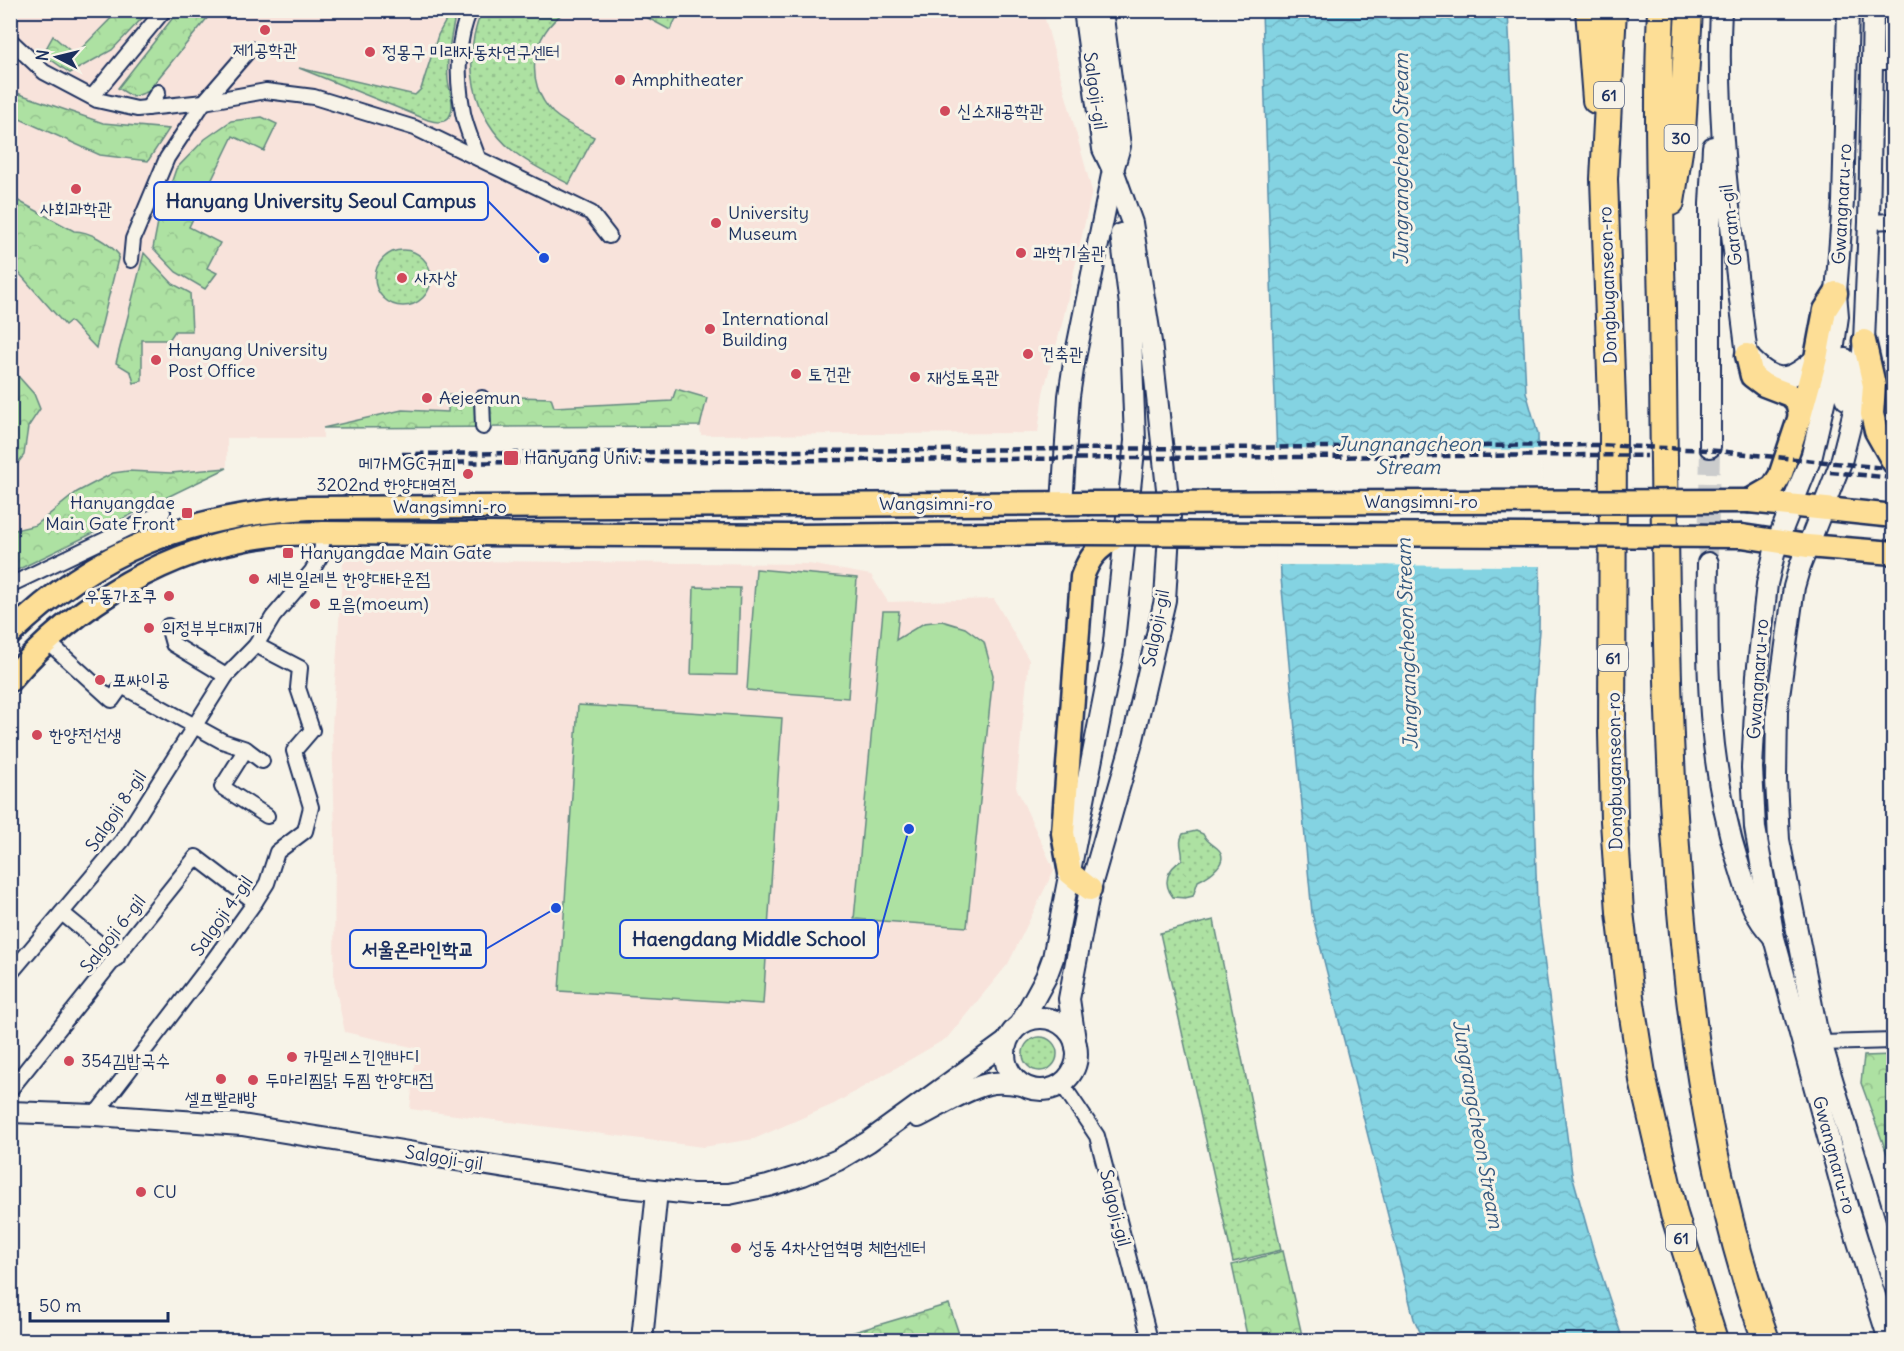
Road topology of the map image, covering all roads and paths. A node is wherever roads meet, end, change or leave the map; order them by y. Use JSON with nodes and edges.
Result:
{"nodes":[{"id":1,"x":164,"y":10,"type":"edge"},
{"id":2,"x":471,"y":10,"type":"edge"},
{"id":3,"x":1084,"y":10,"type":"edge"},
{"id":4,"x":1102,"y":10,"type":"edge"},
{"id":5,"x":1589,"y":10,"type":"edge"},
{"id":6,"x":1613,"y":10,"type":"edge"},
{"id":7,"x":1660,"y":10,"type":"edge"},
{"id":8,"x":1689,"y":10,"type":"edge"},
{"id":9,"x":1721,"y":10,"type":"edge"},
{"id":10,"x":1848,"y":10,"type":"edge"},
{"id":11,"x":1873,"y":10,"type":"edge"},
{"id":12,"x":10,"y":40,"type":"edge"},
{"id":13,"x":250,"y":49,"type":"dead end"},
{"id":14,"x":1871,"y":62,"type":"junction"},
{"id":15,"x":1893,"y":62,"type":"edge"},
{"id":16,"x":158,"y":92,"type":"dead end"},
{"id":17,"x":92,"y":97,"type":"junction"},
{"id":18,"x":204,"y":102,"type":"junction"},
{"id":19,"x":1719,"y":106,"type":"junction"},
{"id":20,"x":148,"y":108,"type":"junction"},
{"id":21,"x":478,"y":158,"type":"junction"},
{"id":22,"x":1113,"y":170,"type":"junction"},
{"id":23,"x":1604,"y":179,"type":"junction"},
{"id":24,"x":1869,"y":222,"type":"junction"},
{"id":25,"x":1893,"y":222,"type":"edge"},
{"id":26,"x":609,"y":236,"type":"dead end"},
{"id":27,"x":131,"y":260,"type":"dead end"},
{"id":28,"x":1661,"y":265,"type":"junction"},
{"id":29,"x":1836,"y":293,"type":"junction"},
{"id":30,"x":1838,"y":316,"type":"junction"},
{"id":31,"x":1864,"y":341,"type":"junction"},
{"id":32,"x":1747,"y":355,"type":"junction"},
{"id":33,"x":1816,"y":358,"type":"junction"},
{"id":34,"x":482,"y":398,"type":"dead end"},
{"id":35,"x":1856,"y":401,"type":"junction"},
{"id":36,"x":1800,"y":416,"type":"junction"},
{"id":37,"x":483,"y":427,"type":"dead end"},
{"id":38,"x":1710,"y":447,"type":"tunnel mouth"},
{"id":39,"x":1893,"y":463,"type":"edge"},
{"id":40,"x":1749,"y":501,"type":"junction"},
{"id":41,"x":1062,"y":504,"type":"junction"},
{"id":42,"x":1792,"y":506,"type":"junction"},
{"id":43,"x":1822,"y":510,"type":"junction"},
{"id":44,"x":164,"y":512,"type":"dead end"},
{"id":45,"x":1893,"y":516,"type":"edge"},
{"id":46,"x":323,"y":533,"type":"junction"},
{"id":47,"x":1121,"y":533,"type":"junction"},
{"id":48,"x":1778,"y":542,"type":"junction"},
{"id":49,"x":1807,"y":546,"type":"junction"},
{"id":50,"x":1893,"y":553,"type":"edge"},
{"id":51,"x":1708,"y":563,"type":"tunnel mouth"},
{"id":52,"x":10,"y":585,"type":"edge"},
{"id":53,"x":168,"y":626,"type":"dead end"},
{"id":54,"x":10,"y":634,"type":"edge"},
{"id":55,"x":47,"y":641,"type":"junction"},
{"id":56,"x":256,"y":645,"type":"junction"},
{"id":57,"x":226,"y":676,"type":"junction"},
{"id":58,"x":10,"y":680,"type":"edge"},
{"id":59,"x":194,"y":725,"type":"junction"},
{"id":60,"x":246,"y":749,"type":"junction"},
{"id":61,"x":262,"y":760,"type":"dead end"},
{"id":62,"x":267,"y":816,"type":"dead end"},
{"id":63,"x":1070,"y":873,"type":"junction"},
{"id":64,"x":1090,"y":889,"type":"junction"},
{"id":65,"x":255,"y":902,"type":"junction"},
{"id":66,"x":62,"y":913,"type":"junction"},
{"id":67,"x":1774,"y":938,"type":"junction"},
{"id":68,"x":117,"y":958,"type":"junction"},
{"id":69,"x":10,"y":974,"type":"edge"},
{"id":70,"x":1021,"y":1023,"type":"junction"},
{"id":71,"x":1893,"y":1041,"type":"edge"},
{"id":72,"x":1006,"y":1042,"type":"junction"},
{"id":73,"x":1821,"y":1043,"type":"junction"},
{"id":74,"x":1076,"y":1047,"type":"junction"},
{"id":75,"x":1062,"y":1084,"type":"junction"},
{"id":76,"x":1022,"y":1085,"type":"junction"},
{"id":77,"x":10,"y":1090,"type":"edge"},
{"id":78,"x":10,"y":1112,"type":"edge"},
{"id":79,"x":95,"y":1115,"type":"junction"},
{"id":80,"x":868,"y":1142,"type":"junction"},
{"id":81,"x":657,"y":1191,"type":"junction"},
{"id":82,"x":1893,"y":1285,"type":"edge"},
{"id":83,"x":642,"y":1341,"type":"edge"},
{"id":84,"x":1150,"y":1341,"type":"edge"},
{"id":85,"x":1714,"y":1341,"type":"edge"},
{"id":86,"x":1766,"y":1341,"type":"edge"},
{"id":87,"x":1889,"y":1341,"type":"edge"}],
"edges":[{"from":1,"to":17,"type":"street"},
{"from":2,"to":21,"type":"street"},
{"from":3,"to":22,"type":"main road","name":"Salgoji-gil"},
{"from":4,"to":22,"type":"main road","name":"Salgoji-gil"},
{"from":5,"to":23,"type":"highway"},
{"from":6,"to":23,"type":"highway","name":"Dongbuganseon-ro","number":"61"},
{"from":7,"to":28,"type":"highway"},
{"from":8,"to":28,"type":"highway","number":"30"},
{"from":9,"to":19,"type":"main road","name":"Garam-gil"},
{"from":10,"to":29,"type":"main road","name":"Gwangnaru-ro"},
{"from":11,"to":14,"type":"main road","name":"Gwangnaru-ro"},
{"from":12,"to":17,"type":"street"},
{"from":13,"to":18,"type":"street"},
{"from":14,"to":15,"type":"street"},
{"from":14,"to":24,"type":"main road","name":"Gwangnaru-ro"},
{"from":16,"to":20,"type":"street"},
{"from":17,"to":20,"type":"street"},
{"from":18,"to":20,"type":"street"},
{"from":18,"to":21,"type":"street"},
{"from":18,"to":27,"type":"street"},
{"from":19,"to":32,"type":"main road","name":"Garam-gil"},
{"from":19,"to":38,"type":"main road"},
{"from":21,"to":26,"type":"street"},
{"from":22,"to":41,"type":"main road"},
{"from":22,"to":63,"type":"main road","name":"Salgoji-gil"},
{"from":22,"to":64,"type":"main road","name":"Salgoji-gil"},
{"from":23,"to":85,"type":"highway","name":"Dongbuganseon-ro","number":"61"},
{"from":24,"to":25,"type":"street"},
{"from":24,"to":31,"type":"main road","name":"Gwangnaru-ro"},
{"from":28,"to":86,"type":"highway"},
{"from":29,"to":30,"type":"main road","name":"Gwangnaru-ro"},
{"from":29,"to":33,"type":"main road"},
{"from":30,"to":35,"type":"main road"},
{"from":30,"to":42,"type":"main road","name":"Gwangnaru-ro"},
{"from":31,"to":35,"type":"main road","name":"Gwangnaru-ro"},
{"from":31,"to":39,"type":"main road"},
{"from":32,"to":33,"type":"main road"},
{"from":32,"to":36,"type":"main road"},
{"from":33,"to":36,"type":"main road"},
{"from":34,"to":37,"type":"street"},
{"from":35,"to":43,"type":"main road","name":"Gwangnaru-ro"},
{"from":36,"to":40,"type":"main road"},
{"from":40,"to":41,"type":"main road","name":"Wangsimni-ro","bridge":true},
{"from":40,"to":42,"type":"main road","name":"Wangsimni-ro"},
{"from":41,"to":54,"type":"main road","name":"Wangsimni-ro"},
{"from":42,"to":43,"type":"main road","name":"Wangsimni-ro"},
{"from":42,"to":48,"type":"main road","name":"Gwangnaru-ro"},
{"from":43,"to":45,"type":"main road","name":"Wangsimni-ro"},
{"from":43,"to":49,"type":"main road","name":"Gwangnaru-ro"},
{"from":44,"to":52,"type":"street"},
{"from":46,"to":47,"type":"main road","name":"Wangsimni-ro","bridge":true},
{"from":46,"to":55,"type":"main road","name":"Wangsimni-ro"},
{"from":46,"to":56,"type":"street","name":"Salgoji 8-gil"},
{"from":47,"to":48,"type":"main road","name":"Wangsimni-ro","bridge":true},
{"from":47,"to":63,"type":"main road"},
{"from":48,"to":49,"type":"main road","name":"Wangsimni-ro"},
{"from":48,"to":67,"type":"main road","name":"Gwangnaru-ro"},
{"from":49,"to":50,"type":"main road","name":"Wangsimni-ro"},
{"from":49,"to":73,"type":"main road","name":"Gwangnaru-ro"},
{"from":51,"to":67,"type":"main road"},
{"from":53,"to":57,"type":"street"},
{"from":55,"to":58,"type":"main road","name":"Wangsimni-ro"},
{"from":55,"to":59,"type":"street"},
{"from":56,"to":57,"type":"street","name":"Salgoji 8-gil"},
{"from":56,"to":65,"type":"street","name":"Salgoji 4-gil"},
{"from":57,"to":59,"type":"street","name":"Salgoji 8-gil"},
{"from":59,"to":60,"type":"street"},
{"from":59,"to":66,"type":"street","name":"Salgoji 8-gil"},
{"from":60,"to":61,"type":"street"},
{"from":60,"to":62,"type":"street"},
{"from":63,"to":64,"type":"main road"},
{"from":63,"to":70,"type":"main road","name":"Salgoji-gil"},
{"from":64,"to":74,"type":"main road","name":"Salgoji-gil"},
{"from":65,"to":68,"type":"street","name":"Salgoji 6-gil"},
{"from":65,"to":79,"type":"street","name":"Salgoji 4-gil"},
{"from":66,"to":68,"type":"street"},
{"from":66,"to":69,"type":"street","name":"Salgoji 8-gil"},
{"from":67,"to":87,"type":"main road","name":"Gwangnaru-ro"},
{"from":68,"to":77,"type":"street","name":"Salgoji 6-gil"},
{"from":70,"to":72,"type":"main road"},
{"from":70,"to":74,"type":"main road"},
{"from":71,"to":73,"type":"street"},
{"from":72,"to":76,"type":"main road"},
{"from":72,"to":80,"type":"main road","name":"Salgoji-gil"},
{"from":73,"to":82,"type":"main road","name":"Gwangnaru-ro"},
{"from":74,"to":75,"type":"main road"},
{"from":75,"to":76,"type":"main road"},
{"from":75,"to":84,"type":"street","name":"Salgoji-gil"},
{"from":76,"to":80,"type":"main road","name":"Salgoji-gil"},
{"from":78,"to":79,"type":"main road","name":"Salgoji-gil"},
{"from":79,"to":81,"type":"main road","name":"Salgoji-gil"},
{"from":80,"to":81,"type":"main road","name":"Salgoji-gil"},
{"from":81,"to":83,"type":"main road"}]}
